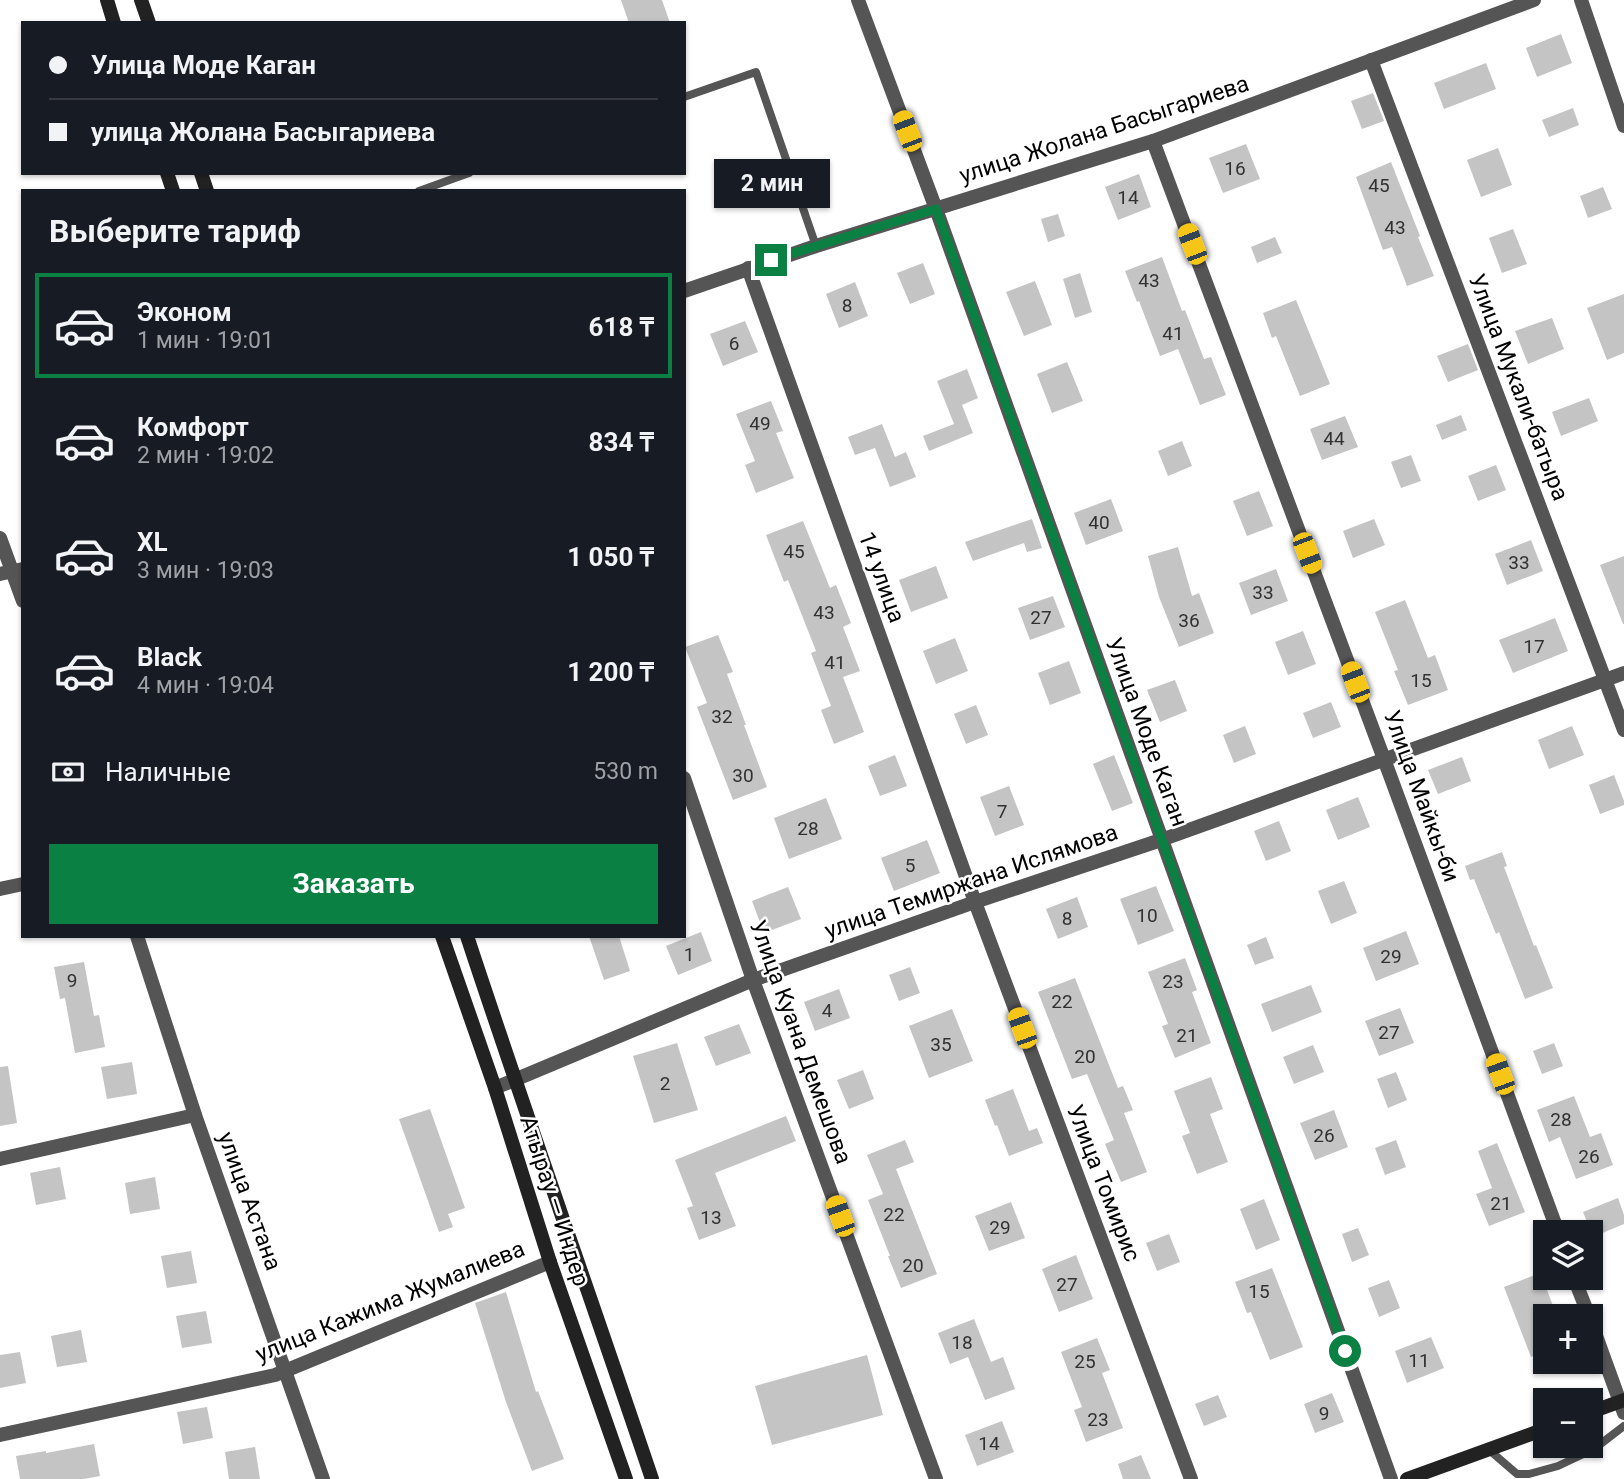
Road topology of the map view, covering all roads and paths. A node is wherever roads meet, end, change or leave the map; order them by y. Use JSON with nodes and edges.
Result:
{"nodes":[{"id":1,"x":107,"y":0,"type":"edge"},
{"id":2,"x":141,"y":0,"type":"edge"},
{"id":3,"x":858,"y":0,"type":"edge"},
{"id":4,"x":1534,"y":0,"type":"edge"},
{"id":5,"x":1581,"y":0,"type":"edge"},
{"id":6,"x":113,"y":21,"type":"edge"},
{"id":7,"x":148,"y":21,"type":"edge"},
{"id":8,"x":1371,"y":60,"type":"junction"},
{"id":9,"x":686,"y":96,"type":"edge"},
{"id":10,"x":1624,"y":126,"type":"edge"},
{"id":11,"x":1153,"y":141,"type":"junction"},
{"id":12,"x":463,"y":175,"type":"edge"},
{"id":13,"x":425,"y":189,"type":"edge"},
{"id":14,"x":936,"y":209,"type":"junction"},
{"id":15,"x":816,"y":246,"type":"junction"},
{"id":16,"x":748,"y":268,"type":"junction"},
{"id":17,"x":686,"y":290,"type":"edge"},
{"id":18,"x":0,"y":537,"type":"edge"},
{"id":19,"x":12,"y":572,"type":"edge"},
{"id":20,"x":21,"y":596,"type":"edge"},
{"id":21,"x":1624,"y":673,"type":"edge"},
{"id":22,"x":1606,"y":679,"type":"junction"},
{"id":23,"x":1624,"y":730,"type":"edge"},
{"id":24,"x":1384,"y":759,"type":"junction"},
{"id":25,"x":686,"y":784,"type":"edge"},
{"id":26,"x":1161,"y":840,"type":"junction"},
{"id":27,"x":21,"y":884,"type":"edge"},
{"id":28,"x":0,"y":889,"type":"edge"},
{"id":29,"x":975,"y":902,"type":"junction"},
{"id":30,"x":137,"y":938,"type":"edge"},
{"id":31,"x":443,"y":938,"type":"edge"},
{"id":32,"x":468,"y":938,"type":"edge"},
{"id":33,"x":753,"y":980,"type":"junction"},
{"id":34,"x":516,"y":1079,"type":"junction"},
{"id":35,"x":495,"y":1088,"type":"junction"},
{"id":36,"x":195,"y":1115,"type":"junction"},
{"id":37,"x":0,"y":1158,"type":"edge"},
{"id":38,"x":1554,"y":1220,"type":"edge"},
{"id":39,"x":550,"y":1262,"type":"junction"},
{"id":40,"x":1603,"y":1353,"type":"edge"},
{"id":41,"x":286,"y":1371,"type":"junction"},
{"id":42,"x":1623,"y":1405,"type":"edge"},
{"id":43,"x":1603,"y":1409,"type":"edge"},
{"id":44,"x":1624,"y":1426,"type":"edge"},
{"id":45,"x":1533,"y":1433,"type":"edge"},
{"id":46,"x":0,"y":1436,"type":"edge"},
{"id":47,"x":1488,"y":1450,"type":"junction"},
{"id":48,"x":323,"y":1479,"type":"edge"},
{"id":49,"x":626,"y":1479,"type":"edge"},
{"id":50,"x":652,"y":1479,"type":"edge"},
{"id":51,"x":936,"y":1479,"type":"edge"},
{"id":52,"x":1191,"y":1479,"type":"edge"},
{"id":53,"x":1391,"y":1479,"type":"edge"},
{"id":54,"x":1407,"y":1479,"type":"edge"}],
"edges":[{"from":1,"to":6,"type":"main road"},
{"from":2,"to":7,"type":"main road"},
{"from":3,"to":14,"type":"street","name":"Улица Моде Каган"},
{"from":4,"to":8,"type":"street","name":"улица Жолана Басыгариева"},
{"from":5,"to":10,"type":"street"},
{"from":8,"to":11,"type":"street","name":"улица Жолана Басыгариева"},
{"from":8,"to":22,"type":"street","name":"Улица Мукали-батыра"},
{"from":9,"to":15,"type":"lane"},
{"from":11,"to":14,"type":"street","name":"улица Жолана Басыгариева"},
{"from":11,"to":24,"type":"street","name":"Улица Майкы-би"},
{"from":12,"to":13,"type":"lane"},
{"from":14,"to":15,"type":"street","name":"улица Жолана Басыгариева"},
{"from":14,"to":26,"type":"street","name":"Улица Моде Каган"},
{"from":15,"to":16,"type":"street","name":"улица Жолана Басыгариева"},
{"from":16,"to":17,"type":"street","name":"улица Жолана Басыгариева"},
{"from":16,"to":29,"type":"street","name":"14 улица"},
{"from":18,"to":19,"type":"street"},
{"from":19,"to":20,"type":"street"},
{"from":21,"to":22,"type":"street","name":"улица Темиржана Ислямова"},
{"from":22,"to":23,"type":"street","name":"Улица Мукали-батыра"},
{"from":22,"to":24,"type":"street","name":"улица Темиржана Ислямова"},
{"from":24,"to":26,"type":"street","name":"улица Темиржана Ислямова"},
{"from":24,"to":38,"type":"street","name":"Улица Майкы-би"},
{"from":25,"to":33,"type":"street","name":"Улица Куана Демешова"},
{"from":26,"to":29,"type":"street","name":"улица Темиржана Ислямова"},
{"from":26,"to":53,"type":"street","name":"Улица Моде Каган"},
{"from":27,"to":28,"type":"street"},
{"from":29,"to":33,"type":"street","name":"улица Темиржана Ислямова"},
{"from":29,"to":52,"type":"street","name":"Улица Томирис"},
{"from":30,"to":36,"type":"street","name":"улица Астана"},
{"from":31,"to":35,"type":"main road","name":"Атырау — Индер"},
{"from":32,"to":34,"type":"main road","name":"Атырау — Индер"},
{"from":33,"to":34,"type":"street","name":"улица Темиржана Ислямова"},
{"from":33,"to":51,"type":"street","name":"Улица Куана Демешова"},
{"from":34,"to":35,"type":"street","name":"улица Темиржана Ислямова"},
{"from":34,"to":50,"type":"main road","name":"Атырау — Индер"},
{"from":35,"to":39,"type":"main road","name":"Атырау — Индер"},
{"from":36,"to":37,"type":"street"},
{"from":36,"to":41,"type":"street","name":"улица Астана"},
{"from":39,"to":41,"type":"street","name":"улица Кажима Жумалиева"},
{"from":39,"to":49,"type":"main road","name":"Атырау — Индер"},
{"from":40,"to":42,"type":"street"},
{"from":41,"to":46,"type":"street","name":"улица Кажима Жумалиева"},
{"from":41,"to":48,"type":"street","name":"улица Астана"},
{"from":42,"to":43,"type":"main road"},
{"from":44,"to":47,"type":"lane"},
{"from":45,"to":47,"type":"main road"},
{"from":47,"to":54,"type":"main road"}]}
